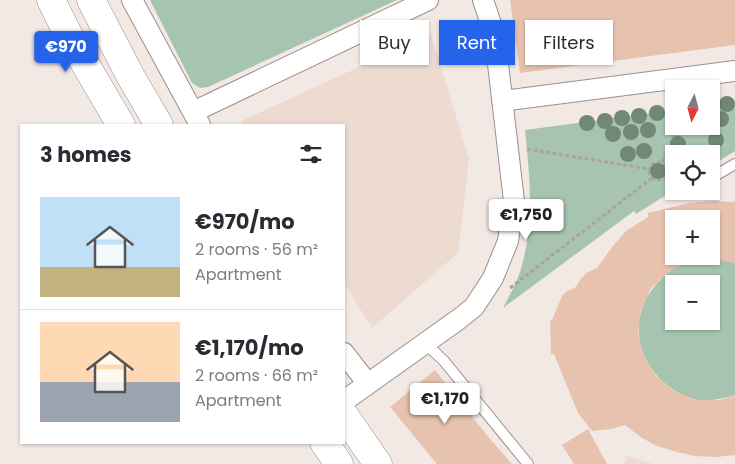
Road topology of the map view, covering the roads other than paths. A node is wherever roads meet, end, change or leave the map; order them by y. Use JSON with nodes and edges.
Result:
{"nodes":[{"id":1,"x":51,"y":0,"type":"edge"},
{"id":2,"x":90,"y":0,"type":"edge"},
{"id":3,"x":132,"y":0,"type":"edge"},
{"id":4,"x":428,"y":0,"type":"edge"},
{"id":5,"x":483,"y":0,"type":"edge"},
{"id":6,"x":735,"y":70,"type":"edge"},
{"id":7,"x":502,"y":101,"type":"junction"},
{"id":8,"x":197,"y":118,"type":"edge"},
{"id":9,"x":120,"y":124,"type":"edge"},
{"id":10,"x":158,"y":124,"type":"edge"},
{"id":11,"x":735,"y":164,"type":"edge"},
{"id":12,"x":720,"y":173,"type":"edge"},
{"id":13,"x":425,"y":344,"type":"junction"},
{"id":14,"x":345,"y":354,"type":"edge"},
{"id":15,"x":368,"y":384,"type":"junction"},
{"id":16,"x":345,"y":400,"type":"edge"},
{"id":17,"x":345,"y":416,"type":"edge"},
{"id":18,"x":325,"y":444,"type":"edge"},
{"id":19,"x":339,"y":464,"type":"edge"},
{"id":20,"x":378,"y":464,"type":"edge"},
{"id":21,"x":528,"y":464,"type":"edge"}],
"edges":[{"from":1,"to":9,"type":"main road"},
{"from":2,"to":10,"type":"main road"},
{"from":3,"to":8,"type":"street"},
{"from":4,"to":8,"type":"street"},
{"from":5,"to":7,"type":"street"},
{"from":6,"to":7,"type":"street"},
{"from":7,"to":13,"type":"street"},
{"from":11,"to":12,"type":"lane"},
{"from":13,"to":15,"type":"street"},
{"from":13,"to":21,"type":"lane"},
{"from":14,"to":15,"type":"street"},
{"from":15,"to":16,"type":"street"},
{"from":17,"to":20,"type":"main road"},
{"from":18,"to":19,"type":"main road"}]}
